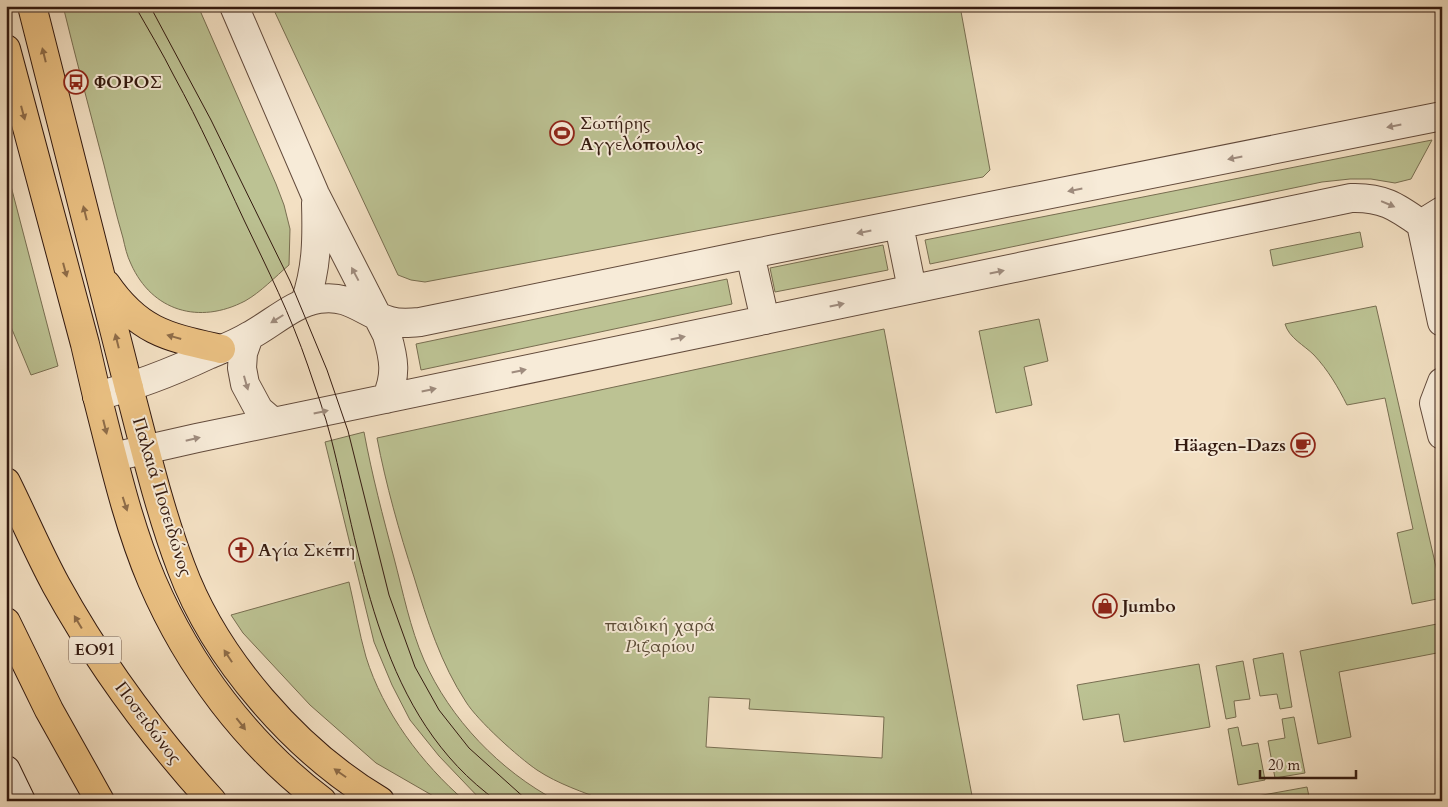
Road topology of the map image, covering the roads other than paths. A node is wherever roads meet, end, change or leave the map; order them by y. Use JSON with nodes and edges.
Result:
{"nodes":[{"id":1,"x":32,"y":6,"type":"edge"},
{"id":2,"x":234,"y":6,"type":"edge"},
{"id":3,"x":6,"y":49,"type":"edge"},
{"id":4,"x":1442,"y":116,"type":"edge"},
{"id":5,"x":315,"y":194,"type":"junction"},
{"id":6,"x":1431,"y":218,"type":"edge"},
{"id":7,"x":899,"y":225,"type":"junction"},
{"id":8,"x":750,"y":254,"type":"junction"},
{"id":9,"x":101,"y":277,"type":"junction"},
{"id":10,"x":912,"y":290,"type":"junction"},
{"id":11,"x":305,"y":302,"type":"junction"},
{"id":12,"x":378,"y":317,"type":"junction"},
{"id":13,"x":765,"y":320,"type":"junction"},
{"id":14,"x":1442,"y":322,"type":"edge"},
{"id":15,"x":249,"y":336,"type":"junction"},
{"id":16,"x":221,"y":349,"type":"junction"},
{"id":17,"x":129,"y":388,"type":"junction"},
{"id":18,"x":1439,"y":394,"type":"edge"},
{"id":19,"x":97,"y":396,"type":"junction"},
{"id":20,"x":386,"y":399,"type":"junction"},
{"id":21,"x":273,"y":422,"type":"junction"},
{"id":22,"x":1442,"y":435,"type":"edge"},
{"id":23,"x":146,"y":450,"type":"junction"},
{"id":24,"x":112,"y":457,"type":"junction"},
{"id":25,"x":6,"y":460,"type":"edge"},
{"id":26,"x":6,"y":482,"type":"edge"},
{"id":27,"x":56,"y":585,"type":"junction"},
{"id":28,"x":6,"y":622,"type":"edge"},
{"id":29,"x":24,"y":658,"type":"junction"},
{"id":30,"x":6,"y":770,"type":"edge"},
{"id":31,"x":21,"y":801,"type":"edge"},
{"id":32,"x":90,"y":801,"type":"edge"},
{"id":33,"x":100,"y":801,"type":"edge"},
{"id":34,"x":212,"y":801,"type":"edge"},
{"id":35,"x":322,"y":801,"type":"edge"},
{"id":36,"x":380,"y":801,"type":"edge"}],
"edges":[{"from":9,"to":1,"type":"main road","name":"Παλαιά Ποσειδώνος","one_way":true},
{"from":2,"to":5,"type":"street"},
{"from":3,"to":19,"type":"main road","name":"Παλαιά Ποσειδώνος","one_way":true},
{"from":4,"to":7,"type":"street","one_way":true},
{"from":5,"to":11,"type":"street"},
{"from":12,"to":5,"type":"street","one_way":true},
{"from":10,"to":6,"type":"street","one_way":true},
{"from":6,"to":14,"type":"street"},
{"from":7,"to":8,"type":"street","one_way":true},
{"from":7,"to":10,"type":"street"},
{"from":8,"to":12,"type":"street"},
{"from":8,"to":13,"type":"street"},
{"from":16,"to":9,"type":"main road","one_way":true},
{"from":17,"to":9,"type":"main road","name":"Παλαιά Ποσειδώνος","one_way":true},
{"from":13,"to":10,"type":"street","one_way":true},
{"from":11,"to":12,"type":"street"},
{"from":11,"to":15,"type":"street","one_way":true},
{"from":12,"to":20,"type":"street"},
{"from":20,"to":13,"type":"street","one_way":true},
{"from":15,"to":16,"type":"street"},
{"from":15,"to":21,"type":"street","one_way":true},
{"from":16,"to":17,"type":"street"},
{"from":17,"to":19,"type":"street"},
{"from":17,"to":23,"type":"main road","name":"Παλαιά Ποσειδώνος"},
{"from":18,"to":22,"type":"street"},
{"from":19,"to":24,"type":"main road","name":"Παλαιά Ποσειδώνος","one_way":true},
{"from":21,"to":20,"type":"street","one_way":true},
{"from":23,"to":21,"type":"street","one_way":true},
{"from":23,"to":24,"type":"street"},
{"from":36,"to":23,"type":"main road","name":"Παλαιά Ποσειδώνος","one_way":true},
{"from":24,"to":35,"type":"main road","name":"Παλαιά Ποσειδώνος","one_way":true},
{"from":25,"to":27,"type":"main road"},
{"from":26,"to":27,"type":"main road","name":"Ποσειδώνος","number":"ΕΟ91"},
{"from":34,"to":27,"type":"main road","name":"Ποσειδώνος","number":"ΕΟ91","one_way":true},
{"from":28,"to":29,"type":"main road"},
{"from":29,"to":32,"type":"main road"},
{"from":29,"to":33,"type":"main road"},
{"from":30,"to":31,"type":"street"}]}
